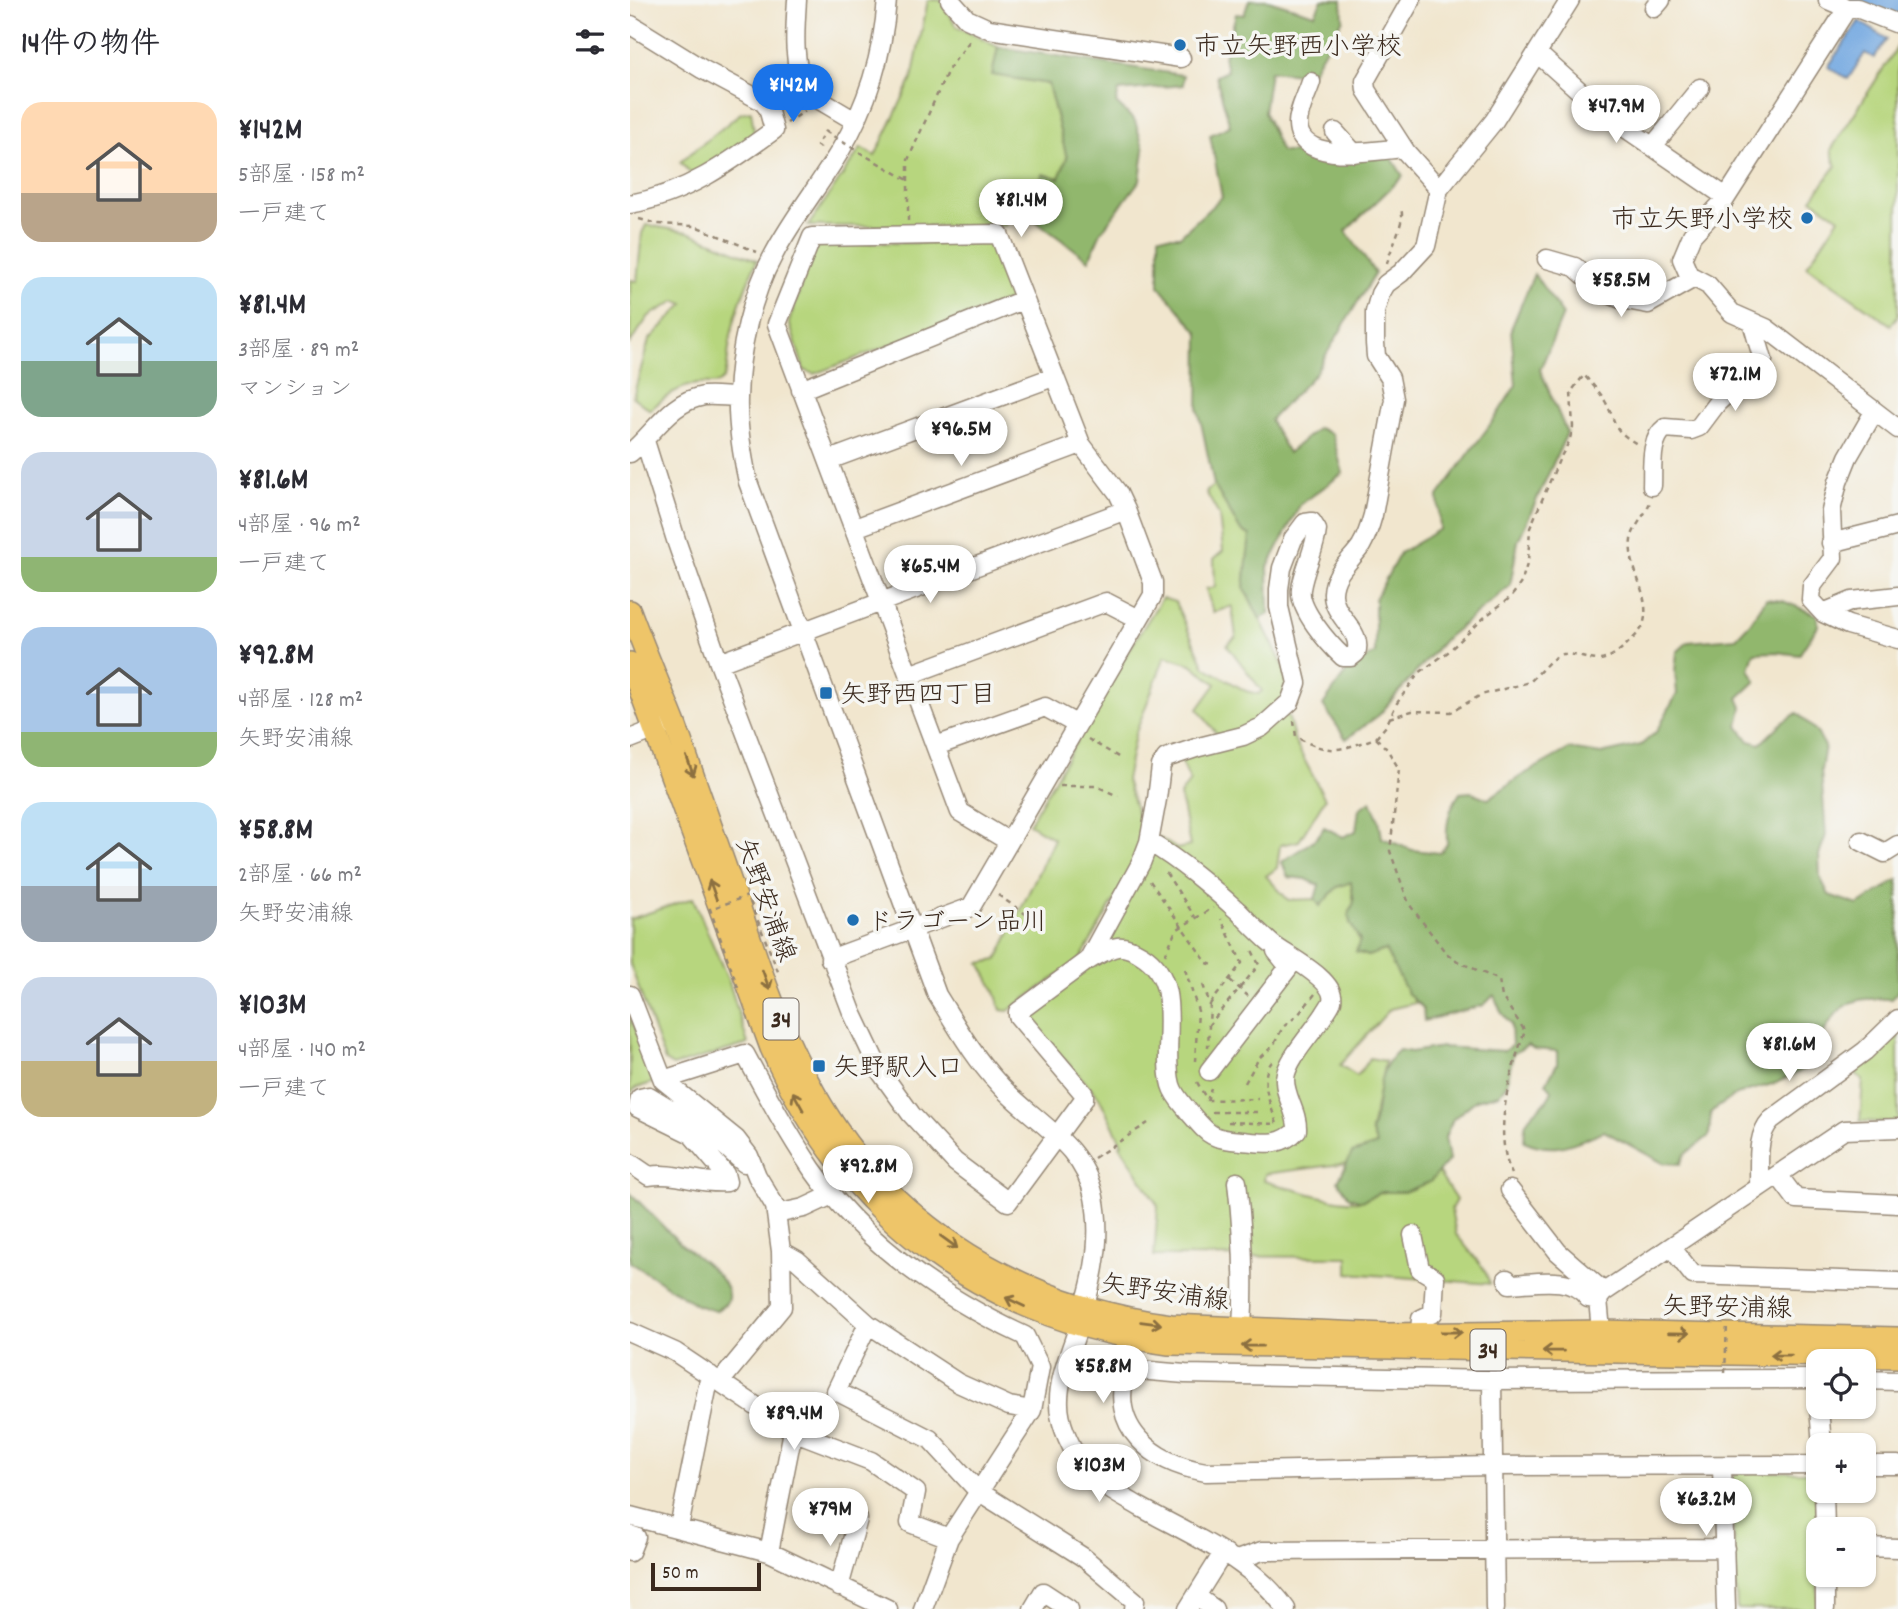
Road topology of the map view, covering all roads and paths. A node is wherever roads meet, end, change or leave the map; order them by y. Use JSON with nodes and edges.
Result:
{"nodes":[{"id":1,"x":797,"y":0,"type":"edge"},
{"id":2,"x":887,"y":0,"type":"edge"},
{"id":3,"x":950,"y":0,"type":"edge"},
{"id":4,"x":1411,"y":0,"type":"edge"},
{"id":5,"x":1570,"y":0,"type":"edge"},
{"id":6,"x":1828,"y":0,"type":"edge"},
{"id":7,"x":1847,"y":8,"type":"junction"},
{"id":8,"x":1898,"y":23,"type":"edge"},
{"id":9,"x":631,"y":25,"type":"edge"},
{"id":10,"x":981,"y":25,"type":"junction"},
{"id":11,"x":1537,"y":53,"type":"junction"},
{"id":12,"x":1181,"y":58,"type":"dead end"},
{"id":13,"x":1311,"y":82,"type":"dead end"},
{"id":14,"x":1700,"y":88,"type":"dead end"},
{"id":15,"x":855,"y":121,"type":"junction"},
{"id":16,"x":832,"y":132,"type":"dead end"},
{"id":17,"x":1335,"y":132,"type":"dead end"},
{"id":18,"x":1653,"y":146,"type":"junction"},
{"id":19,"x":1403,"y":148,"type":"junction"},
{"id":20,"x":1354,"y":153,"type":"junction"},
{"id":21,"x":908,"y":180,"type":"junction"},
{"id":22,"x":1439,"y":189,"type":"junction"},
{"id":23,"x":1726,"y":197,"type":"junction"},
{"id":24,"x":1401,"y":209,"type":"dead end"},
{"id":25,"x":634,"y":211,"type":"edge"},
{"id":26,"x":908,"y":235,"type":"junction"},
{"id":27,"x":764,"y":255,"type":"dead end"},
{"id":28,"x":1547,"y":259,"type":"dead end"},
{"id":29,"x":1694,"y":278,"type":"junction"},
{"id":30,"x":1386,"y":284,"type":"junction"},
{"id":31,"x":1023,"y":300,"type":"junction"},
{"id":32,"x":1752,"y":322,"type":"junction"},
{"id":33,"x":1053,"y":377,"type":"junction"},
{"id":34,"x":802,"y":390,"type":"junction"},
{"id":35,"x":738,"y":397,"type":"junction"},
{"id":36,"x":1874,"y":412,"type":"junction"},
{"id":37,"x":1898,"y":429,"type":"edge"},
{"id":38,"x":645,"y":441,"type":"junction"},
{"id":39,"x":1081,"y":444,"type":"junction"},
{"id":40,"x":1654,"y":449,"type":"junction"},
{"id":41,"x":630,"y":453,"type":"edge"},
{"id":42,"x":829,"y":460,"type":"junction"},
{"id":43,"x":1652,"y":486,"type":"joint"},
{"id":44,"x":1126,"y":510,"type":"junction"},
{"id":45,"x":1898,"y":526,"type":"edge"},
{"id":46,"x":855,"y":528,"type":"junction"},
{"id":47,"x":1831,"y":543,"type":"junction"},
{"id":48,"x":1898,"y":596,"type":"edge"},
{"id":49,"x":882,"y":602,"type":"junction"},
{"id":50,"x":630,"y":611,"type":"edge"},
{"id":51,"x":1823,"y":613,"type":"junction"},
{"id":52,"x":1139,"y":620,"type":"junction"},
{"id":53,"x":801,"y":630,"type":"junction"},
{"id":54,"x":1898,"y":639,"type":"edge"},
{"id":55,"x":630,"y":663,"type":"edge"},
{"id":56,"x":719,"y":663,"type":"junction"},
{"id":57,"x":909,"y":675,"type":"junction"},
{"id":58,"x":1290,"y":702,"type":"junction"},
{"id":59,"x":1389,"y":718,"type":"junction"},
{"id":60,"x":664,"y":726,"type":"junction"},
{"id":61,"x":1075,"y":727,"type":"junction"},
{"id":62,"x":1376,"y":738,"type":"junction"},
{"id":63,"x":630,"y":739,"type":"edge"},
{"id":64,"x":936,"y":746,"type":"junction"},
{"id":65,"x":1120,"y":758,"type":"dead end"},
{"id":66,"x":1118,"y":796,"type":"dead end"},
{"id":67,"x":1032,"y":800,"type":"junction"},
{"id":68,"x":1008,"y":841,"type":"junction"},
{"id":69,"x":1861,"y":841,"type":"dead end"},
{"id":70,"x":1149,"y":842,"type":"junction"},
{"id":71,"x":1898,"y":845,"type":"edge"},
{"id":72,"x":1165,"y":870,"type":"dead end"},
{"id":73,"x":1149,"y":879,"type":"dead end"},
{"id":74,"x":983,"y":886,"type":"junction"},
{"id":75,"x":1221,"y":903,"type":"junction"},
{"id":76,"x":1196,"y":918,"type":"junction"},
{"id":77,"x":1181,"y":927,"type":"junction"},
{"id":78,"x":1046,"y":928,"type":"dead end"},
{"id":79,"x":912,"y":929,"type":"junction"},
{"id":80,"x":1249,"y":945,"type":"dead end"},
{"id":81,"x":1273,"y":945,"type":"junction"},
{"id":82,"x":830,"y":959,"type":"junction"},
{"id":83,"x":1088,"y":960,"type":"junction"},
{"id":84,"x":1216,"y":966,"type":"dead end"},
{"id":85,"x":1159,"y":972,"type":"junction"},
{"id":86,"x":779,"y":974,"type":"dead end"},
{"id":87,"x":1324,"y":983,"type":"junction"},
{"id":88,"x":738,"y":988,"type":"dead end"},
{"id":89,"x":630,"y":995,"type":"edge"},
{"id":90,"x":1210,"y":1004,"type":"dead end"},
{"id":91,"x":1898,"y":1020,"type":"edge"},
{"id":92,"x":1208,"y":1026,"type":"dead end"},
{"id":93,"x":1212,"y":1043,"type":"dead end"},
{"id":94,"x":1208,"y":1048,"type":"dead end"},
{"id":95,"x":1281,"y":1056,"type":"dead end"},
{"id":96,"x":1209,"y":1070,"type":"dead end"},
{"id":97,"x":663,"y":1080,"type":"junction"},
{"id":98,"x":1245,"y":1083,"type":"dead end"},
{"id":99,"x":1196,"y":1121,"type":"junction"},
{"id":100,"x":1148,"y":1123,"type":"dead end"},
{"id":101,"x":1898,"y":1128,"type":"edge"},
{"id":102,"x":1057,"y":1134,"type":"junction"},
{"id":103,"x":1091,"y":1160,"type":"dead end"},
{"id":104,"x":630,"y":1163,"type":"edge"},
{"id":105,"x":1778,"y":1175,"type":"junction"},
{"id":106,"x":757,"y":1176,"type":"junction"},
{"id":107,"x":1237,"y":1182,"type":"dead end"},
{"id":108,"x":1513,"y":1185,"type":"joint"},
{"id":109,"x":1759,"y":1186,"type":"junction"},
{"id":110,"x":832,"y":1195,"type":"junction"},
{"id":111,"x":1898,"y":1204,"type":"edge"},
{"id":112,"x":776,"y":1214,"type":"junction"},
{"id":113,"x":1413,"y":1235,"type":"dead end"},
{"id":114,"x":1671,"y":1247,"type":"junction"},
{"id":115,"x":781,"y":1251,"type":"junction"},
{"id":116,"x":1507,"y":1279,"type":"dead end"},
{"id":117,"x":1898,"y":1282,"type":"edge"},
{"id":118,"x":1601,"y":1296,"type":"junction"},
{"id":119,"x":1082,"y":1317,"type":"junction"},
{"id":120,"x":1727,"y":1323,"type":"dead end"},
{"id":121,"x":868,"y":1324,"type":"junction"},
{"id":122,"x":1242,"y":1329,"type":"junction"},
{"id":123,"x":1601,"y":1331,"type":"junction"},
{"id":124,"x":630,"y":1332,"type":"edge"},
{"id":125,"x":1420,"y":1332,"type":"junction"},
{"id":126,"x":1898,"y":1338,"type":"edge"},
{"id":127,"x":1898,"y":1357,"type":"edge"},
{"id":128,"x":1725,"y":1373,"type":"dead end"},
{"id":129,"x":715,"y":1378,"type":"junction"},
{"id":130,"x":1806,"y":1379,"type":"edge"},
{"id":131,"x":1492,"y":1380,"type":"junction"},
{"id":132,"x":1876,"y":1380,"type":"edge"},
{"id":133,"x":1898,"y":1381,"type":"edge"},
{"id":134,"x":1032,"y":1410,"type":"junction"},
{"id":135,"x":793,"y":1431,"type":"junction"},
{"id":136,"x":1806,"y":1465,"type":"edge"},
{"id":137,"x":1876,"y":1465,"type":"edge"},
{"id":138,"x":1898,"y":1465,"type":"edge"},
{"id":139,"x":1492,"y":1466,"type":"junction"},
{"id":140,"x":1722,"y":1466,"type":"junction"},
{"id":141,"x":978,"y":1491,"type":"junction"},
{"id":142,"x":630,"y":1516,"type":"edge"},
{"id":143,"x":858,"y":1519,"type":"dead end"},
{"id":144,"x":679,"y":1527,"type":"junction"},
{"id":145,"x":630,"y":1535,"type":"edge"},
{"id":146,"x":949,"y":1538,"type":"junction"},
{"id":147,"x":1876,"y":1547,"type":"edge"},
{"id":148,"x":1725,"y":1548,"type":"junction"},
{"id":149,"x":1898,"y":1548,"type":"edge"},
{"id":150,"x":1494,"y":1550,"type":"junction"},
{"id":151,"x":630,"y":1552,"type":"edge"},
{"id":152,"x":769,"y":1552,"type":"junction"},
{"id":153,"x":1230,"y":1557,"type":"junction"},
{"id":154,"x":839,"y":1587,"type":"junction"},
{"id":155,"x":1825,"y":1587,"type":"edge"},
{"id":156,"x":1192,"y":1602,"type":"edge"},
{"id":157,"x":888,"y":1609,"type":"edge"},
{"id":158,"x":923,"y":1609,"type":"edge"},
{"id":159,"x":1033,"y":1609,"type":"edge"},
{"id":160,"x":1069,"y":1609,"type":"edge"},
{"id":161,"x":1134,"y":1609,"type":"edge"},
{"id":162,"x":1214,"y":1609,"type":"edge"},
{"id":163,"x":1286,"y":1609,"type":"edge"},
{"id":164,"x":1495,"y":1609,"type":"edge"},
{"id":165,"x":1726,"y":1609,"type":"edge"},
{"id":166,"x":1825,"y":1609,"type":"edge"}],
"edges":[{"from":1,"to":15,"type":"street"},
{"from":2,"to":15,"type":"street"},
{"from":3,"to":10,"type":"street"},
{"from":4,"to":19,"type":"street"},
{"from":5,"to":11,"type":"street"},
{"from":6,"to":7,"type":"street"},
{"from":7,"to":8,"type":"street"},
{"from":7,"to":23,"type":"street"},
{"from":9,"to":25,"type":"street"},
{"from":10,"to":12,"type":"street"},
{"from":10,"to":21,"type":"path"},
{"from":11,"to":18,"type":"street"},
{"from":11,"to":22,"type":"street"},
{"from":13,"to":20,"type":"street"},
{"from":14,"to":18,"type":"street"},
{"from":15,"to":35,"type":"street"},
{"from":16,"to":21,"type":"path","bridge":true},
{"from":17,"to":20,"type":"street"},
{"from":18,"to":23,"type":"street"},
{"from":19,"to":20,"type":"street"},
{"from":19,"to":22,"type":"street"},
{"from":21,"to":26,"type":"path"},
{"from":22,"to":30,"type":"street"},
{"from":23,"to":29,"type":"street"},
{"from":24,"to":30,"type":"path"},
{"from":25,"to":27,"type":"path"},
{"from":26,"to":31,"type":"street"},
{"from":26,"to":34,"type":"street"},
{"from":28,"to":29,"type":"street"},
{"from":29,"to":32,"type":"street"},
{"from":30,"to":58,"type":"street"},
{"from":31,"to":33,"type":"street"},
{"from":31,"to":34,"type":"street"},
{"from":32,"to":36,"type":"street"},
{"from":32,"to":40,"type":"street"},
{"from":33,"to":39,"type":"street"},
{"from":33,"to":42,"type":"street"},
{"from":34,"to":42,"type":"street"},
{"from":35,"to":38,"type":"street"},
{"from":35,"to":53,"type":"street"},
{"from":36,"to":37,"type":"street"},
{"from":36,"to":47,"type":"street"},
{"from":38,"to":41,"type":"street"},
{"from":38,"to":56,"type":"street"},
{"from":39,"to":44,"type":"street"},
{"from":39,"to":46,"type":"street"},
{"from":40,"to":43,"type":"street"},
{"from":40,"to":59,"type":"path"},
{"from":42,"to":46,"type":"street"},
{"from":43,"to":59,"type":"path"},
{"from":44,"to":49,"type":"street"},
{"from":44,"to":52,"type":"street"},
{"from":45,"to":47,"type":"street"},
{"from":46,"to":49,"type":"street"},
{"from":47,"to":51,"type":"street"},
{"from":48,"to":51,"type":"street"},
{"from":49,"to":53,"type":"street"},
{"from":49,"to":57,"type":"street"},
{"from":50,"to":60,"type":"main road","name":"矢野安浦線","number":"34"},
{"from":51,"to":54,"type":"street"},
{"from":52,"to":57,"type":"street"},
{"from":52,"to":61,"type":"street"},
{"from":53,"to":56,"type":"street"},
{"from":53,"to":79,"type":"street"},
{"from":55,"to":60,"type":"main road","name":"矢野安浦線","number":"34"},
{"from":56,"to":82,"type":"street"},
{"from":57,"to":64,"type":"street"},
{"from":58,"to":62,"type":"path"},
{"from":58,"to":70,"type":"street"},
{"from":59,"to":62,"type":"path"},
{"from":60,"to":63,"type":"street"},
{"from":60,"to":119,"type":"main road","name":"矢野安浦線","number":"34"},
{"from":61,"to":64,"type":"street"},
{"from":61,"to":65,"type":"path"},
{"from":61,"to":67,"type":"street"},
{"from":62,"to":108,"type":"path"},
{"from":64,"to":68,"type":"street"},
{"from":66,"to":67,"type":"path"},
{"from":67,"to":68,"type":"street"},
{"from":68,"to":74,"type":"street"},
{"from":69,"to":71,"type":"street"},
{"from":70,"to":75,"type":"street"},
{"from":70,"to":83,"type":"street"},
{"from":72,"to":76,"type":"path"},
{"from":73,"to":77,"type":"path"},
{"from":74,"to":78,"type":"path"},
{"from":74,"to":79,"type":"street"},
{"from":75,"to":76,"type":"path"},
{"from":75,"to":81,"type":"street"},
{"from":75,"to":90,"type":"path"},
{"from":76,"to":77,"type":"path"},
{"from":77,"to":84,"type":"path"},
{"from":77,"to":85,"type":"path"},
{"from":79,"to":82,"type":"street"},
{"from":79,"to":102,"type":"street"},
{"from":80,"to":92,"type":"path"},
{"from":81,"to":87,"type":"street"},
{"from":81,"to":96,"type":"street"},
{"from":82,"to":102,"type":"street"},
{"from":83,"to":85,"type":"street"},
{"from":83,"to":102,"type":"street"},
{"from":85,"to":99,"type":"street"},
{"from":86,"to":88,"type":"path","bridge":true},
{"from":87,"to":98,"type":"path"},
{"from":87,"to":99,"type":"street"},
{"from":89,"to":97,"type":"street"},
{"from":91,"to":109,"type":"street"},
{"from":93,"to":94,"type":"path"},
{"from":95,"to":99,"type":"path"},
{"from":97,"to":106,"type":"street"},
{"from":97,"to":110,"type":"street"},
{"from":100,"to":103,"type":"path"},
{"from":101,"to":105,"type":"street"},
{"from":102,"to":119,"type":"street"},
{"from":104,"to":106,"type":"street"},
{"from":105,"to":109,"type":"street"},
{"from":105,"to":111,"type":"street"},
{"from":106,"to":112,"type":"street"},
{"from":107,"to":122,"type":"street"},
{"from":108,"to":118,"type":"street"},
{"from":109,"to":114,"type":"street"},
{"from":110,"to":112,"type":"street"},
{"from":110,"to":134,"type":"street"},
{"from":112,"to":115,"type":"street"},
{"from":113,"to":125,"type":"street"},
{"from":114,"to":117,"type":"street"},
{"from":114,"to":118,"type":"street"},
{"from":115,"to":121,"type":"street"},
{"from":115,"to":129,"type":"street"},
{"from":116,"to":118,"type":"street"},
{"from":118,"to":123,"type":"street"},
{"from":119,"to":122,"type":"main road","name":"矢野安浦線","number":"34","one_way":true},
{"from":127,"to":119,"type":"main road","name":"矢野安浦線","number":"34","one_way":true},
{"from":119,"to":153,"type":"street"},
{"from":120,"to":128,"type":"path","bridge":true},
{"from":121,"to":134,"type":"street"},
{"from":121,"to":141,"type":"street"},
{"from":122,"to":125,"type":"main road","name":"矢野安浦線","number":"34"},
{"from":125,"to":123,"type":"main road","name":"矢野安浦線","number":"34","one_way":true},
{"from":123,"to":126,"type":"main road","name":"矢野安浦線","number":"34","one_way":true},
{"from":124,"to":129,"type":"street"},
{"from":129,"to":135,"type":"street"},
{"from":129,"to":144,"type":"street"},
{"from":130,"to":131,"type":"street"},
{"from":131,"to":139,"type":"street"},
{"from":131,"to":139,"type":"street"},
{"from":132,"to":133,"type":"street"},
{"from":134,"to":141,"type":"street"},
{"from":135,"to":146,"type":"street"},
{"from":135,"to":152,"type":"street"},
{"from":136,"to":140,"type":"street"},
{"from":137,"to":138,"type":"street"},
{"from":139,"to":140,"type":"street"},
{"from":139,"to":150,"type":"street"},
{"from":140,"to":148,"type":"street"},
{"from":141,"to":146,"type":"street"},
{"from":141,"to":161,"type":"street"},
{"from":142,"to":144,"type":"street"},
{"from":143,"to":154,"type":"street"},
{"from":144,"to":152,"type":"street"},
{"from":145,"to":151,"type":"street"},
{"from":146,"to":158,"type":"street"},
{"from":147,"to":149,"type":"street"},
{"from":148,"to":150,"type":"street"},
{"from":148,"to":165,"type":"street"},
{"from":150,"to":153,"type":"street"},
{"from":150,"to":164,"type":"street"},
{"from":152,"to":154,"type":"street"},
{"from":153,"to":156,"type":"street"},
{"from":153,"to":163,"type":"street"},
{"from":154,"to":157,"type":"street"},
{"from":155,"to":166,"type":"street"},
{"from":156,"to":162,"type":"street"},
{"from":159,"to":160,"type":"street"}]}
